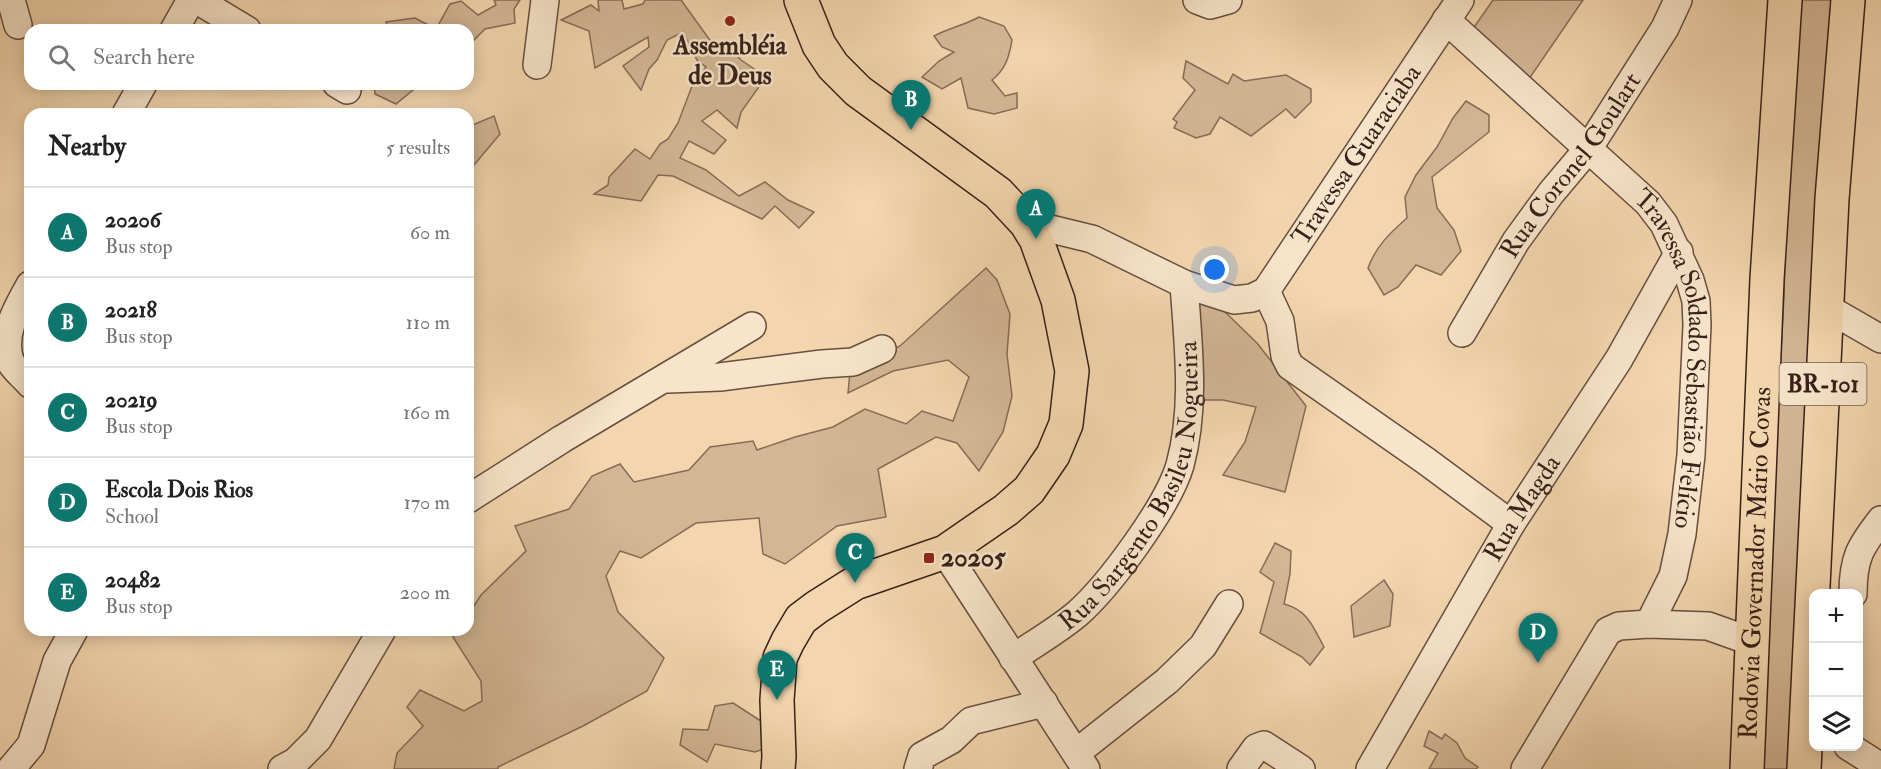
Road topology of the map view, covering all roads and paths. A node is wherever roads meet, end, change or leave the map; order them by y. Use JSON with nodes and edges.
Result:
{"nodes":[{"id":1,"x":191,"y":0,"type":"edge"},
{"id":2,"x":197,"y":0,"type":"edge"},
{"id":3,"x":545,"y":0,"type":"edge"},
{"id":4,"x":801,"y":0,"type":"edge"},
{"id":5,"x":1678,"y":0,"type":"edge"},
{"id":6,"x":1785,"y":0,"type":"edge"},
{"id":7,"x":1848,"y":0,"type":"edge"},
{"id":8,"x":1453,"y":10,"type":"edge"},
{"id":9,"x":177,"y":24,"type":"edge"},
{"id":10,"x":237,"y":24,"type":"edge"},
{"id":11,"x":537,"y":65,"type":"dead end"},
{"id":12,"x":140,"y":90,"type":"edge"},
{"id":13,"x":129,"y":108,"type":"edge"},
{"id":14,"x":1588,"y":149,"type":"junction"},
{"id":15,"x":1026,"y":223,"type":"junction"},
{"id":16,"x":1679,"y":252,"type":"junction"},
{"id":17,"x":1184,"y":284,"type":"junction"},
{"id":18,"x":24,"y":295,"type":"edge"},
{"id":19,"x":1255,"y":295,"type":"junction"},
{"id":20,"x":1827,"y":308,"type":"junction"},
{"id":21,"x":752,"y":326,"type":"dead end"},
{"id":22,"x":1462,"y":333,"type":"dead end"},
{"id":23,"x":1881,"y":339,"type":"edge"},
{"id":24,"x":882,"y":349,"type":"dead end"},
{"id":25,"x":24,"y":377,"type":"edge"},
{"id":26,"x":664,"y":379,"type":"junction"},
{"id":27,"x":474,"y":495,"type":"edge"},
{"id":28,"x":1881,"y":520,"type":"edge"},
{"id":29,"x":1510,"y":524,"type":"junction"},
{"id":30,"x":945,"y":552,"type":"junction"},
{"id":31,"x":1857,"y":558,"type":"junction"},
{"id":32,"x":1814,"y":577,"type":"junction"},
{"id":33,"x":1853,"y":589,"type":"edge"},
{"id":34,"x":1229,"y":604,"type":"dead end"},
{"id":35,"x":1649,"y":624,"type":"junction"},
{"id":36,"x":71,"y":636,"type":"edge"},
{"id":37,"x":378,"y":636,"type":"edge"},
{"id":38,"x":1753,"y":642,"type":"junction"},
{"id":39,"x":1013,"y":658,"type":"junction"},
{"id":40,"x":1811,"y":697,"type":"edge"},
{"id":41,"x":1044,"y":703,"type":"junction"},
{"id":42,"x":1809,"y":728,"type":"edge"},
{"id":43,"x":1855,"y":751,"type":"edge"},
{"id":44,"x":1081,"y":761,"type":"edge"},
{"id":45,"x":1881,"y":767,"type":"edge"},
{"id":46,"x":11,"y":769,"type":"edge"},
{"id":47,"x":282,"y":769,"type":"edge"},
{"id":48,"x":778,"y":769,"type":"edge"},
{"id":49,"x":918,"y":769,"type":"edge"},
{"id":50,"x":1241,"y":769,"type":"edge"},
{"id":51,"x":1302,"y":769,"type":"edge"},
{"id":52,"x":1370,"y":769,"type":"edge"},
{"id":53,"x":1525,"y":769,"type":"edge"},
{"id":54,"x":1747,"y":769,"type":"edge"},
{"id":55,"x":1804,"y":769,"type":"edge"}],
"edges":[{"from":1,"to":9,"type":"street"},
{"from":2,"to":10,"type":"street"},
{"from":3,"to":11,"type":"street"},
{"from":4,"to":15,"type":"main road"},
{"from":5,"to":14,"type":"street","name":"Rua Coronel Goulart"},
{"from":6,"to":38,"type":"main road","name":"Rodovia Governador Mário Covas","number":"BR-101"},
{"from":7,"to":20,"type":"main road","number":"BR-101"},
{"from":8,"to":14,"type":"street","name":"Travessa Soldado Sebastião Felício"},
{"from":8,"to":19,"type":"street","name":"Travessa Guaraciaba"},
{"from":12,"to":13,"type":"street"},
{"from":14,"to":16,"type":"street","name":"Travessa Soldado Sebastião Felício"},
{"from":14,"to":22,"type":"street","name":"Rua Coronel Goulart"},
{"from":15,"to":17,"type":"street"},
{"from":15,"to":30,"type":"main road"},
{"from":16,"to":29,"type":"street","name":"Rua Magda"},
{"from":16,"to":35,"type":"street","name":"Travessa Soldado Sebastião Felício"},
{"from":17,"to":19,"type":"street"},
{"from":17,"to":39,"type":"street","name":"Rua Sargento Basileu Nogueira"},
{"from":18,"to":25,"type":"street"},
{"from":19,"to":29,"type":"street"},
{"from":20,"to":23,"type":"street"},
{"from":20,"to":32,"type":"main road","number":"BR-101"},
{"from":21,"to":26,"type":"street"},
{"from":24,"to":26,"type":"street"},
{"from":26,"to":27,"type":"street"},
{"from":28,"to":31,"type":"street"},
{"from":29,"to":52,"type":"street","name":"Rua Magda"},
{"from":30,"to":39,"type":"street"},
{"from":30,"to":48,"type":"main road"},
{"from":31,"to":32,"type":"street"},
{"from":31,"to":33,"type":"street"},
{"from":32,"to":40,"type":"main road","number":"BR-101"},
{"from":34,"to":44,"type":"street"},
{"from":35,"to":38,"type":"street"},
{"from":35,"to":53,"type":"street"},
{"from":36,"to":46,"type":"street"},
{"from":37,"to":47,"type":"street"},
{"from":38,"to":54,"type":"main road","name":"Rodovia Governador Mário Covas","number":"BR-101"},
{"from":39,"to":41,"type":"street"},
{"from":41,"to":44,"type":"street"},
{"from":41,"to":49,"type":"street"},
{"from":42,"to":55,"type":"main road","number":"BR-101"},
{"from":43,"to":45,"type":"street"},
{"from":50,"to":51,"type":"street"}]}
